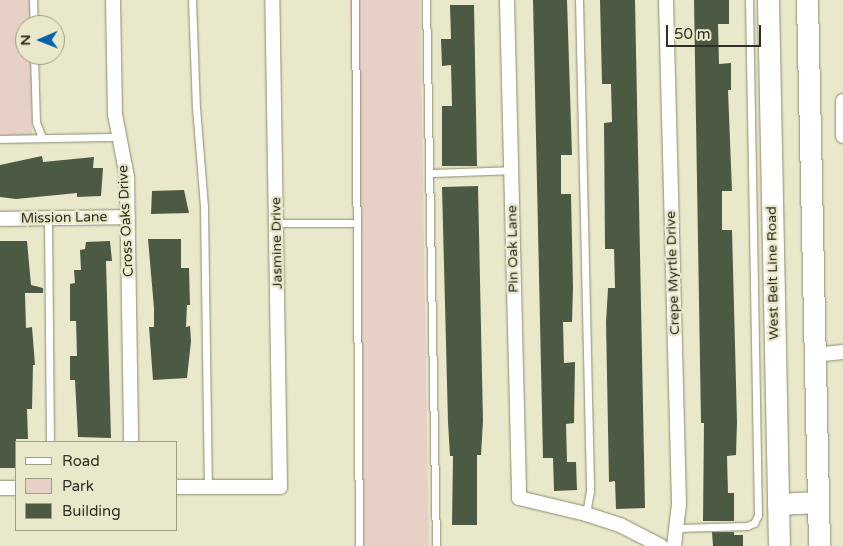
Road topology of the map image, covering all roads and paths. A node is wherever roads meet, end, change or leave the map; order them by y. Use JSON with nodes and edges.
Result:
{"nodes":[{"id":1,"x":33,"y":0,"type":"edge"},
{"id":2,"x":113,"y":0,"type":"edge"},
{"id":3,"x":192,"y":0,"type":"edge"},
{"id":4,"x":272,"y":0,"type":"edge"},
{"id":5,"x":355,"y":0,"type":"edge"},
{"id":6,"x":426,"y":0,"type":"edge"},
{"id":7,"x":507,"y":0,"type":"edge"},
{"id":8,"x":579,"y":0,"type":"edge"},
{"id":9,"x":666,"y":0,"type":"edge"},
{"id":10,"x":748,"y":0,"type":"edge"},
{"id":11,"x":768,"y":0,"type":"edge"},
{"id":12,"x":807,"y":0,"type":"edge"},
{"id":13,"x":34,"y":15,"type":"edge"},
{"id":14,"x":34,"y":65,"type":"edge"},
{"id":15,"x":843,"y":101,"type":"edge"},
{"id":16,"x":120,"y":136,"type":"junction"},
{"id":17,"x":843,"y":136,"type":"edge"},
{"id":18,"x":42,"y":138,"type":"junction"},
{"id":19,"x":0,"y":139,"type":"edge"},
{"id":20,"x":511,"y":170,"type":"junction"},
{"id":21,"x":430,"y":173,"type":"junction"},
{"id":22,"x":128,"y":217,"type":"junction"},
{"id":23,"x":48,"y":218,"type":"junction"},
{"id":24,"x":0,"y":219,"type":"edge"},
{"id":25,"x":277,"y":223,"type":"junction"},
{"id":26,"x":357,"y":223,"type":"junction"},
{"id":27,"x":843,"y":352,"type":"edge"},
{"id":28,"x":814,"y":355,"type":"junction"},
{"id":29,"x":50,"y":441,"type":"edge"},
{"id":30,"x":130,"y":441,"type":"edge"},
{"id":31,"x":178,"y":487,"type":"edge"},
{"id":32,"x":208,"y":487,"type":"junction"},
{"id":33,"x":0,"y":488,"type":"edge"},
{"id":34,"x":15,"y":488,"type":"edge"},
{"id":35,"x":818,"y":502,"type":"junction"},
{"id":36,"x":778,"y":504,"type":"junction"},
{"id":37,"x":586,"y":514,"type":"junction"},
{"id":38,"x":678,"y":528,"type":"junction"},
{"id":39,"x":359,"y":546,"type":"edge"},
{"id":40,"x":436,"y":546,"type":"edge"},
{"id":41,"x":661,"y":546,"type":"edge"},
{"id":42,"x":674,"y":546,"type":"edge"},
{"id":43,"x":779,"y":546,"type":"edge"},
{"id":44,"x":819,"y":546,"type":"edge"}],
"edges":[{"from":1,"to":13,"type":"lane"},
{"from":2,"to":16,"type":"street","name":"Cross Oaks Drive"},
{"from":3,"to":32,"type":"lane"},
{"from":4,"to":25,"type":"street","name":"Jasmine Drive"},
{"from":5,"to":26,"type":"lane"},
{"from":6,"to":21,"type":"lane"},
{"from":7,"to":20,"type":"street","name":"Pin Oak Lane"},
{"from":8,"to":37,"type":"lane"},
{"from":9,"to":38,"type":"street","name":"Crepe Myrtle Drive"},
{"from":10,"to":38,"type":"lane"},
{"from":11,"to":36,"type":"main road","name":"West Belt Line Road"},
{"from":12,"to":28,"type":"main road"},
{"from":14,"to":18,"type":"lane"},
{"from":15,"to":17,"type":"street"},
{"from":16,"to":18,"type":"lane"},
{"from":16,"to":22,"type":"street","name":"Cross Oaks Drive"},
{"from":18,"to":19,"type":"lane"},
{"from":20,"to":21,"type":"lane"},
{"from":20,"to":37,"type":"street","name":"Pin Oak Lane"},
{"from":21,"to":40,"type":"lane"},
{"from":22,"to":23,"type":"street","name":"Mission Lane"},
{"from":22,"to":30,"type":"street","name":"Cross Oaks Drive"},
{"from":23,"to":24,"type":"street","name":"Mission Lane"},
{"from":23,"to":29,"type":"lane"},
{"from":25,"to":26,"type":"lane"},
{"from":25,"to":32,"type":"street","name":"Jasmine Drive"},
{"from":26,"to":39,"type":"lane"},
{"from":27,"to":28,"type":"street"},
{"from":28,"to":35,"type":"main road"},
{"from":31,"to":32,"type":"street"},
{"from":33,"to":34,"type":"street"},
{"from":35,"to":36,"type":"main road"},
{"from":35,"to":44,"type":"main road"},
{"from":36,"to":43,"type":"main road","name":"West Belt Line Road"},
{"from":37,"to":41,"type":"street"},
{"from":38,"to":42,"type":"street","name":"Crepe Myrtle Drive"}]}
